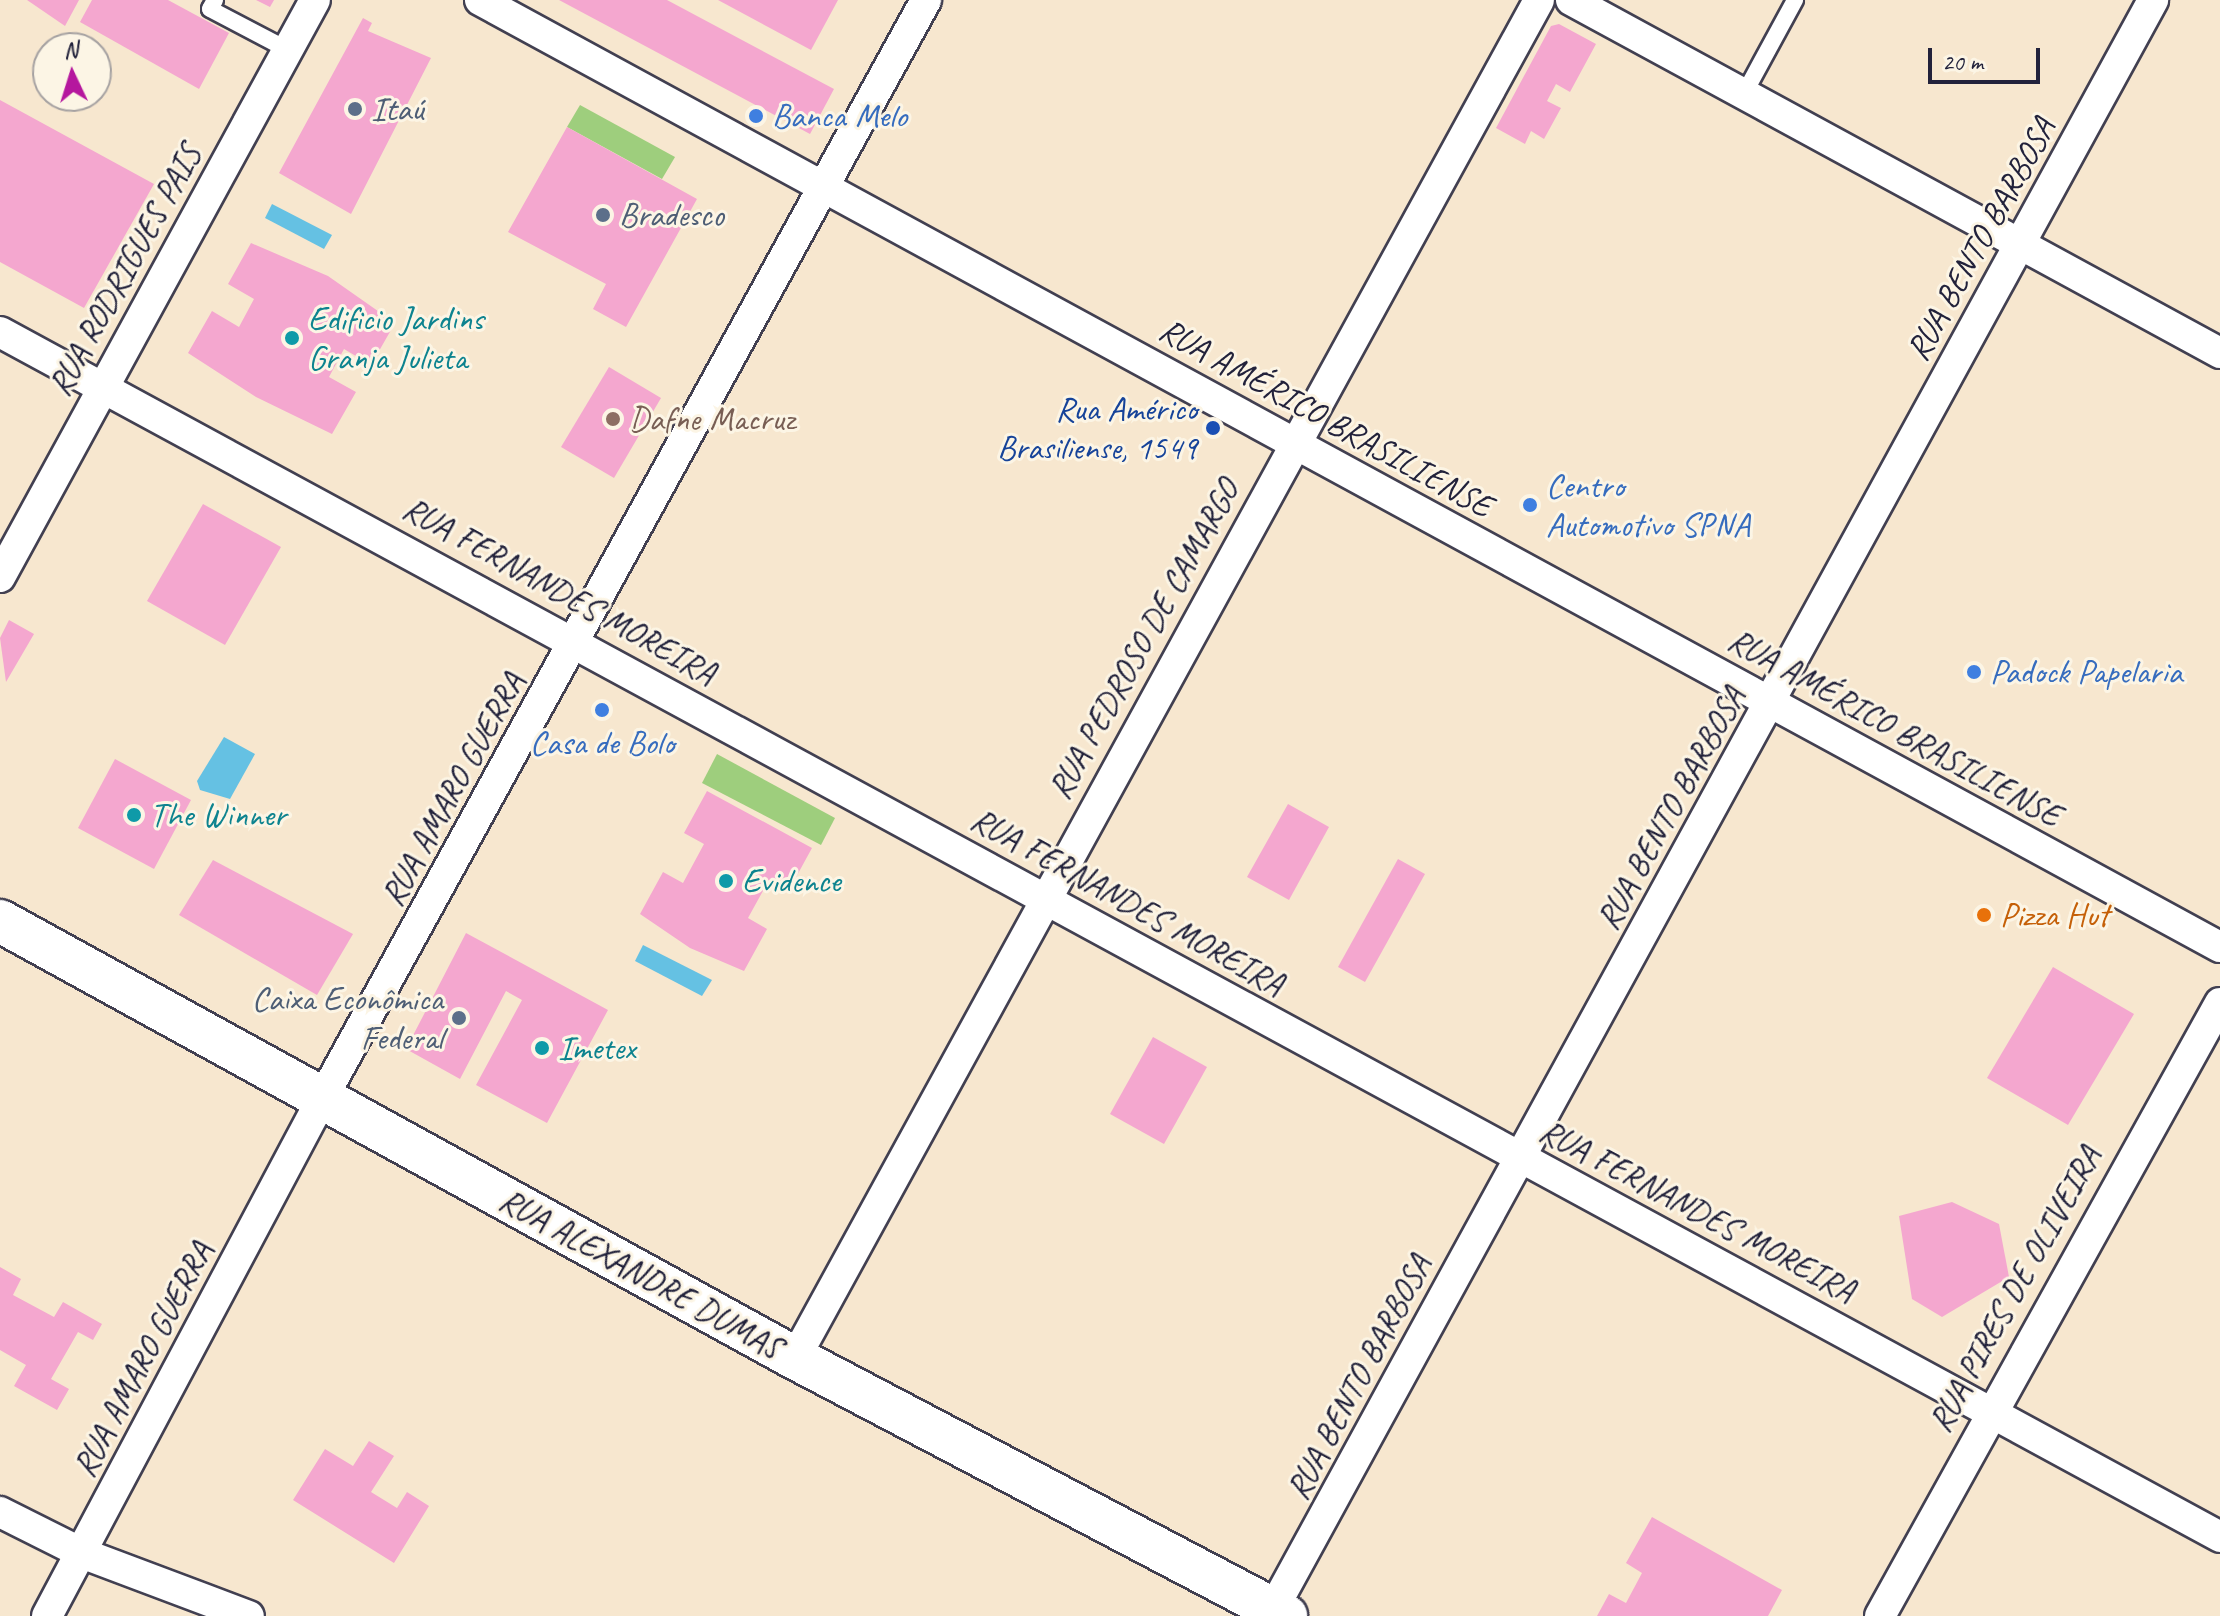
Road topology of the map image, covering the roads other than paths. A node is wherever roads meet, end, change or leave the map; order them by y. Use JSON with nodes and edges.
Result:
{"nodes":[{"id":1,"x":215,"y":0,"type":"edge"},
{"id":2,"x":315,"y":0,"type":"edge"},
{"id":3,"x":480,"y":0,"type":"edge"},
{"id":4,"x":926,"y":0,"type":"edge"},
{"id":5,"x":1539,"y":0,"type":"edge"},
{"id":6,"x":1571,"y":0,"type":"edge"},
{"id":7,"x":1795,"y":0,"type":"edge"},
{"id":8,"x":2153,"y":0,"type":"edge"},
{"id":9,"x":288,"y":50,"type":"junction"},
{"id":10,"x":1744,"y":94,"type":"junction"},
{"id":11,"x":827,"y":189,"type":"junction"},
{"id":12,"x":2021,"y":244,"type":"junction"},
{"id":13,"x":0,"y":332,"type":"edge"},
{"id":14,"x":2220,"y":353,"type":"edge"},
{"id":15,"x":104,"y":388,"type":"junction"},
{"id":16,"x":1294,"y":441,"type":"junction"},
{"id":17,"x":0,"y":577,"type":"edge"},
{"id":18,"x":577,"y":644,"type":"junction"},
{"id":19,"x":1771,"y":703,"type":"junction"},
{"id":20,"x":1044,"y":899,"type":"junction"},
{"id":21,"x":0,"y":921,"type":"edge"},
{"id":22,"x":2220,"y":947,"type":"edge"},
{"id":23,"x":2220,"y":1003,"type":"edge"},
{"id":24,"x":323,"y":1097,"type":"junction"},
{"id":25,"x":1520,"y":1157,"type":"junction"},
{"id":26,"x":795,"y":1358,"type":"junction"},
{"id":27,"x":1988,"y":1412,"type":"junction"},
{"id":28,"x":0,"y":1512,"type":"edge"},
{"id":29,"x":2220,"y":1537,"type":"edge"},
{"id":30,"x":84,"y":1554,"type":"junction"},
{"id":31,"x":1280,"y":1612,"type":"edge"},
{"id":32,"x":47,"y":1616,"type":"edge"},
{"id":33,"x":249,"y":1616,"type":"edge"},
{"id":34,"x":1880,"y":1616,"type":"edge"}],
"edges":[{"from":1,"to":9,"type":"lane"},
{"from":2,"to":9,"type":"street","name":"RUA RODRIGUES PAIS"},
{"from":3,"to":11,"type":"street","name":"RUA AMÉRICO BRASILIENSE"},
{"from":4,"to":11,"type":"street","name":"RUA AMARO GUERRA"},
{"from":5,"to":16,"type":"street","name":"RUA PEDROSO DE CAMARGO"},
{"from":6,"to":10,"type":"street"},
{"from":7,"to":10,"type":"lane"},
{"from":8,"to":12,"type":"street","name":"RUA BENTO BARBOSA"},
{"from":9,"to":15,"type":"street","name":"RUA RODRIGUES PAIS"},
{"from":10,"to":12,"type":"street"},
{"from":11,"to":16,"type":"street","name":"RUA AMÉRICO BRASILIENSE"},
{"from":11,"to":18,"type":"street","name":"RUA AMARO GUERRA"},
{"from":12,"to":14,"type":"street"},
{"from":12,"to":19,"type":"street","name":"RUA BENTO BARBOSA"},
{"from":13,"to":15,"type":"street","name":"RUA FERNANDES MOREIRA"},
{"from":15,"to":17,"type":"street","name":"RUA RODRIGUES PAIS"},
{"from":15,"to":18,"type":"street","name":"RUA FERNANDES MOREIRA"},
{"from":16,"to":19,"type":"street","name":"RUA AMÉRICO BRASILIENSE"},
{"from":16,"to":20,"type":"street","name":"RUA PEDROSO DE CAMARGO"},
{"from":18,"to":20,"type":"street","name":"RUA FERNANDES MOREIRA"},
{"from":18,"to":24,"type":"street","name":"RUA AMARO GUERRA"},
{"from":19,"to":22,"type":"street","name":"RUA AMÉRICO BRASILIENSE"},
{"from":19,"to":25,"type":"street","name":"RUA BENTO BARBOSA"},
{"from":20,"to":25,"type":"street","name":"RUA FERNANDES MOREIRA"},
{"from":20,"to":26,"type":"street","name":"RUA PEDROSO DE CAMARGO"},
{"from":21,"to":24,"type":"street","name":"RUA ALEXANDRE DUMAS"},
{"from":23,"to":27,"type":"street","name":"RUA PIRES DE OLIVEIRA"},
{"from":24,"to":26,"type":"street","name":"RUA ALEXANDRE DUMAS"},
{"from":24,"to":30,"type":"street","name":"RUA AMARO GUERRA"},
{"from":25,"to":27,"type":"street","name":"RUA FERNANDES MOREIRA"},
{"from":25,"to":31,"type":"street","name":"RUA BENTO BARBOSA"},
{"from":26,"to":31,"type":"street","name":"RUA ALEXANDRE DUMAS"},
{"from":27,"to":29,"type":"street","name":"RUA FERNANDES MOREIRA"},
{"from":27,"to":34,"type":"street","name":"RUA PIRES DE OLIVEIRA"},
{"from":28,"to":30,"type":"street"},
{"from":30,"to":32,"type":"street","name":"RUA AMARO GUERRA"},
{"from":30,"to":33,"type":"street"}]}
